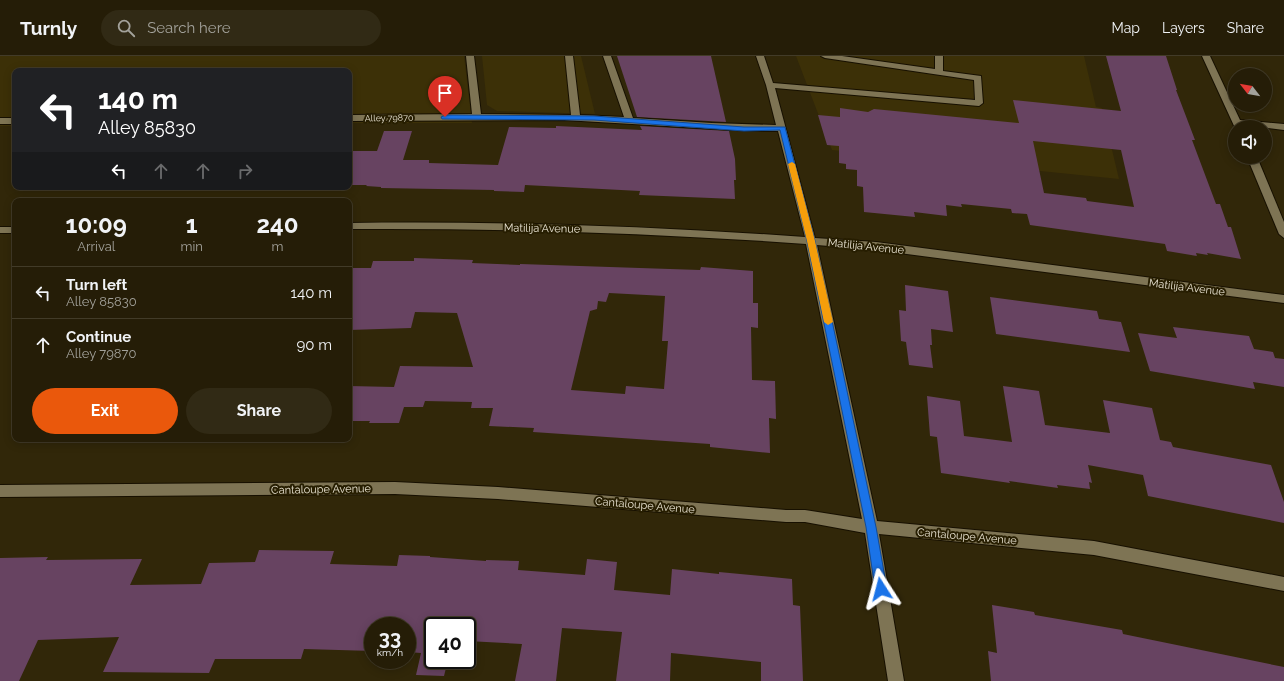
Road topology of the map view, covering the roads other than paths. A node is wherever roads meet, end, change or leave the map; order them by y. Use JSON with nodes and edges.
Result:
{"nodes":[{"id":1,"x":470,"y":56,"type":"edge"},
{"id":2,"x":569,"y":56,"type":"edge"},
{"id":3,"x":607,"y":56,"type":"edge"},
{"id":4,"x":760,"y":56,"type":"edge"},
{"id":5,"x":825,"y":56,"type":"edge"},
{"id":6,"x":938,"y":56,"type":"edge"},
{"id":7,"x":1206,"y":56,"type":"edge"},
{"id":8,"x":939,"y":72,"type":"junction"},
{"id":9,"x":770,"y":85,"type":"junction"},
{"id":10,"x":477,"y":117,"type":"junction"},
{"id":11,"x":352,"y":118,"type":"edge"},
{"id":12,"x":576,"y":118,"type":"junction"},
{"id":13,"x":1236,"y":120,"type":"edge"},
{"id":14,"x":12,"y":121,"type":"edge"},
{"id":15,"x":630,"y":121,"type":"junction"},
{"id":16,"x":0,"y":122,"type":"edge"},
{"id":17,"x":1272,"y":126,"type":"edge"},
{"id":18,"x":1284,"y":127,"type":"edge"},
{"id":19,"x":782,"y":128,"type":"junction"},
{"id":20,"x":1255,"y":164,"type":"edge"},
{"id":21,"x":352,"y":226,"type":"edge"},
{"id":22,"x":0,"y":230,"type":"edge"},
{"id":23,"x":12,"y":230,"type":"edge"},
{"id":24,"x":1284,"y":234,"type":"edge"},
{"id":25,"x":811,"y":241,"type":"junction"},
{"id":26,"x":1284,"y":299,"type":"edge"},
{"id":27,"x":0,"y":491,"type":"edge"},
{"id":28,"x":871,"y":527,"type":"junction"},
{"id":29,"x":1284,"y":584,"type":"edge"},
{"id":30,"x":896,"y":681,"type":"edge"}],
"edges":[{"from":1,"to":10,"type":"street"},
{"from":2,"to":12,"type":"street"},
{"from":3,"to":15,"type":"street"},
{"from":4,"to":9,"type":"street"},
{"from":5,"to":8,"type":"street"},
{"from":6,"to":8,"type":"street"},
{"from":7,"to":13,"type":"street"},
{"from":8,"to":9,"type":"street"},
{"from":9,"to":19,"type":"street"},
{"from":10,"to":11,"type":"street","name":"Alley 79870"},
{"from":10,"to":12,"type":"street","name":"Alley 79870"},
{"from":12,"to":15,"type":"street","name":"Alley 79870"},
{"from":14,"to":16,"type":"street"},
{"from":15,"to":19,"type":"street","name":"Alley 79870"},
{"from":17,"to":18,"type":"street"},
{"from":19,"to":25,"type":"street"},
{"from":20,"to":24,"type":"street"},
{"from":21,"to":25,"type":"street","name":"Matilija Avenue"},
{"from":22,"to":23,"type":"street"},
{"from":25,"to":26,"type":"street","name":"Matilija Avenue"},
{"from":25,"to":28,"type":"street"},
{"from":27,"to":28,"type":"street","name":"Cantaloupe Avenue"},
{"from":28,"to":29,"type":"street","name":"Cantaloupe Avenue"},
{"from":28,"to":30,"type":"street"}]}
